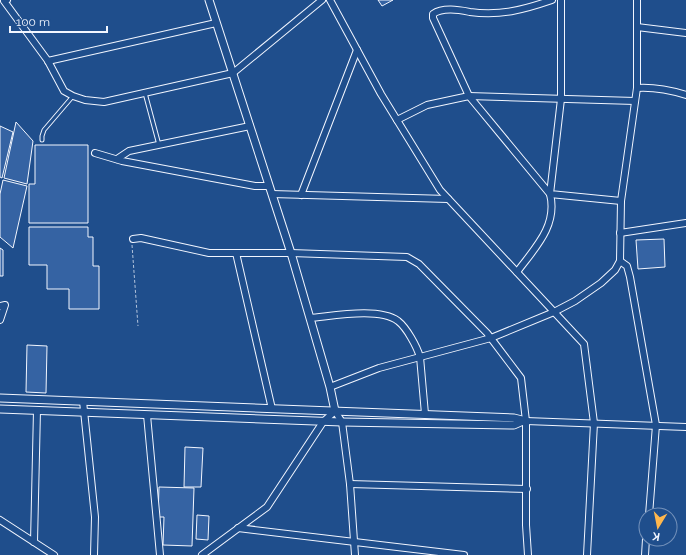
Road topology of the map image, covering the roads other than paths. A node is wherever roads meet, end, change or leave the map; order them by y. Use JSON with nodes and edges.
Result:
{"nodes":[{"id":1,"x":7,"y":0,"type":"edge"},
{"id":2,"x":209,"y":0,"type":"edge"},
{"id":3,"x":322,"y":0,"type":"edge"},
{"id":4,"x":330,"y":0,"type":"edge"},
{"id":5,"x":552,"y":0,"type":"edge"},
{"id":6,"x":561,"y":0,"type":"edge"},
{"id":7,"x":637,"y":0,"type":"edge"},
{"id":8,"x":216,"y":23,"type":"junction"},
{"id":9,"x":637,"y":27,"type":"junction"},
{"id":10,"x":686,"y":33,"type":"edge"},
{"id":11,"x":357,"y":50,"type":"junction"},
{"id":12,"x":48,"y":61,"type":"junction"},
{"id":13,"x":233,"y":73,"type":"junction"},
{"id":14,"x":637,"y":88,"type":"junction"},
{"id":15,"x":145,"y":92,"type":"junction"},
{"id":16,"x":686,"y":95,"type":"edge"},
{"id":17,"x":73,"y":96,"type":"junction"},
{"id":18,"x":469,"y":96,"type":"junction"},
{"id":19,"x":561,"y":99,"type":"junction"},
{"id":20,"x":635,"y":101,"type":"junction"},
{"id":21,"x":397,"y":120,"type":"junction"},
{"id":22,"x":250,"y":126,"type":"junction"},
{"id":23,"x":42,"y":140,"type":"dead end"},
{"id":24,"x":159,"y":145,"type":"junction"},
{"id":25,"x":95,"y":153,"type":"dead end"},
{"id":26,"x":117,"y":159,"type":"junction"},
{"id":27,"x":269,"y":186,"type":"junction"},
{"id":28,"x":272,"y":194,"type":"junction"},
{"id":29,"x":550,"y":194,"type":"junction"},
{"id":30,"x":301,"y":195,"type":"junction"},
{"id":31,"x":448,"y":198,"type":"junction"},
{"id":32,"x":621,"y":201,"type":"junction"},
{"id":33,"x":686,"y":223,"type":"edge"},
{"id":34,"x":620,"y":233,"type":"junction"},
{"id":35,"x":133,"y":239,"type":"road end"},
{"id":36,"x":236,"y":253,"type":"junction"},
{"id":37,"x":291,"y":253,"type":"junction"},
{"id":38,"x":620,"y":261,"type":"junction"},
{"id":39,"x":517,"y":272,"type":"junction"},
{"id":40,"x":0,"y":306,"type":"edge"},
{"id":41,"x":554,"y":312,"type":"junction"},
{"id":42,"x":310,"y":318,"type":"junction"},
{"id":43,"x":0,"y":320,"type":"edge"},
{"id":44,"x":491,"y":338,"type":"junction"},
{"id":45,"x":420,"y":357,"type":"junction"},
{"id":46,"x":330,"y":387,"type":"junction"},
{"id":47,"x":0,"y":398,"type":"edge"},
{"id":48,"x":83,"y":401,"type":"junction"},
{"id":49,"x":146,"y":404,"type":"junction"},
{"id":50,"x":0,"y":409,"type":"edge"},
{"id":51,"x":272,"y":409,"type":"junction"},
{"id":52,"x":37,"y":410,"type":"junction"},
{"id":53,"x":335,"y":411,"type":"junction"},
{"id":54,"x":84,"y":412,"type":"junction"},
{"id":55,"x":424,"y":414,"type":"junction"},
{"id":56,"x":147,"y":415,"type":"junction"},
{"id":57,"x":524,"y":421,"type":"junction"},
{"id":58,"x":323,"y":422,"type":"junction"},
{"id":59,"x":342,"y":422,"type":"junction"},
{"id":60,"x":594,"y":423,"type":"junction"},
{"id":61,"x":656,"y":425,"type":"junction"},
{"id":62,"x":686,"y":427,"type":"edge"},
{"id":63,"x":350,"y":484,"type":"junction"},
{"id":64,"x":527,"y":489,"type":"junction"},
{"id":65,"x":649,"y":507,"type":"edge"},
{"id":66,"x":0,"y":520,"type":"edge"},
{"id":67,"x":238,"y":528,"type":"junction"},
{"id":68,"x":354,"y":541,"type":"junction"},
{"id":69,"x":34,"y":542,"type":"junction"},
{"id":70,"x":54,"y":555,"type":"edge"},
{"id":71,"x":94,"y":555,"type":"edge"},
{"id":72,"x":160,"y":555,"type":"edge"},
{"id":73,"x":202,"y":555,"type":"edge"},
{"id":74,"x":355,"y":555,"type":"edge"},
{"id":75,"x":464,"y":555,"type":"edge"},
{"id":76,"x":528,"y":555,"type":"edge"},
{"id":77,"x":587,"y":555,"type":"edge"}],
"edges":[{"from":1,"to":12,"type":"street"},
{"from":2,"to":8,"type":"street"},
{"from":3,"to":13,"type":"street"},
{"from":4,"to":11,"type":"street"},
{"from":5,"to":18,"type":"street"},
{"from":6,"to":19,"type":"street"},
{"from":7,"to":9,"type":"street"},
{"from":8,"to":12,"type":"street"},
{"from":8,"to":13,"type":"street"},
{"from":9,"to":10,"type":"street"},
{"from":9,"to":14,"type":"street"},
{"from":11,"to":21,"type":"street"},
{"from":11,"to":30,"type":"street"},
{"from":12,"to":17,"type":"street"},
{"from":13,"to":15,"type":"street"},
{"from":13,"to":22,"type":"street"},
{"from":14,"to":16,"type":"street"},
{"from":14,"to":20,"type":"street"},
{"from":15,"to":17,"type":"street"},
{"from":15,"to":24,"type":"lane"},
{"from":17,"to":23,"type":"lane"},
{"from":18,"to":19,"type":"street"},
{"from":18,"to":21,"type":"street"},
{"from":18,"to":29,"type":"street"},
{"from":19,"to":20,"type":"street"},
{"from":19,"to":29,"type":"street"},
{"from":20,"to":32,"type":"street"},
{"from":21,"to":31,"type":"street"},
{"from":22,"to":24,"type":"street"},
{"from":22,"to":27,"type":"street"},
{"from":24,"to":26,"type":"street"},
{"from":25,"to":26,"type":"street"},
{"from":26,"to":27,"type":"street"},
{"from":27,"to":28,"type":"street"},
{"from":28,"to":30,"type":"street"},
{"from":28,"to":37,"type":"street"},
{"from":29,"to":32,"type":"street"},
{"from":29,"to":39,"type":"street"},
{"from":30,"to":31,"type":"street"},
{"from":31,"to":39,"type":"street"},
{"from":32,"to":34,"type":"street"},
{"from":33,"to":34,"type":"street"},
{"from":34,"to":38,"type":"street"},
{"from":35,"to":36,"type":"street"},
{"from":36,"to":37,"type":"street"},
{"from":36,"to":51,"type":"street"},
{"from":37,"to":42,"type":"street"},
{"from":37,"to":44,"type":"street"},
{"from":38,"to":41,"type":"street"},
{"from":38,"to":61,"type":"street"},
{"from":39,"to":41,"type":"street"},
{"from":40,"to":43,"type":"street"},
{"from":41,"to":44,"type":"street"},
{"from":41,"to":60,"type":"street"},
{"from":42,"to":45,"type":"street"},
{"from":42,"to":46,"type":"street"},
{"from":44,"to":45,"type":"street"},
{"from":44,"to":57,"type":"street"},
{"from":45,"to":46,"type":"street"},
{"from":45,"to":55,"type":"street"},
{"from":46,"to":53,"type":"street"},
{"from":47,"to":48,"type":"street"},
{"from":48,"to":49,"type":"street"},
{"from":48,"to":54,"type":"street"},
{"from":49,"to":51,"type":"street"},
{"from":49,"to":56,"type":"street"},
{"from":50,"to":52,"type":"street"},
{"from":51,"to":53,"type":"street"},
{"from":52,"to":54,"type":"street"},
{"from":52,"to":69,"type":"street"},
{"from":53,"to":55,"type":"street"},
{"from":53,"to":58,"type":"street"},
{"from":53,"to":59,"type":"street"},
{"from":54,"to":56,"type":"street"},
{"from":54,"to":71,"type":"street"},
{"from":55,"to":57,"type":"street"},
{"from":56,"to":58,"type":"street"},
{"from":56,"to":72,"type":"street"},
{"from":57,"to":59,"type":"street"},
{"from":57,"to":60,"type":"street"},
{"from":57,"to":64,"type":"street"},
{"from":58,"to":59,"type":"street"},
{"from":58,"to":67,"type":"street"},
{"from":59,"to":63,"type":"street"},
{"from":60,"to":61,"type":"street"},
{"from":60,"to":77,"type":"street"},
{"from":61,"to":62,"type":"street"},
{"from":61,"to":65,"type":"street"},
{"from":63,"to":64,"type":"street"},
{"from":63,"to":68,"type":"street"},
{"from":64,"to":76,"type":"street"},
{"from":66,"to":69,"type":"street"},
{"from":67,"to":68,"type":"street"},
{"from":67,"to":73,"type":"street"},
{"from":68,"to":74,"type":"street"},
{"from":68,"to":75,"type":"street"},
{"from":69,"to":70,"type":"street"}]}
